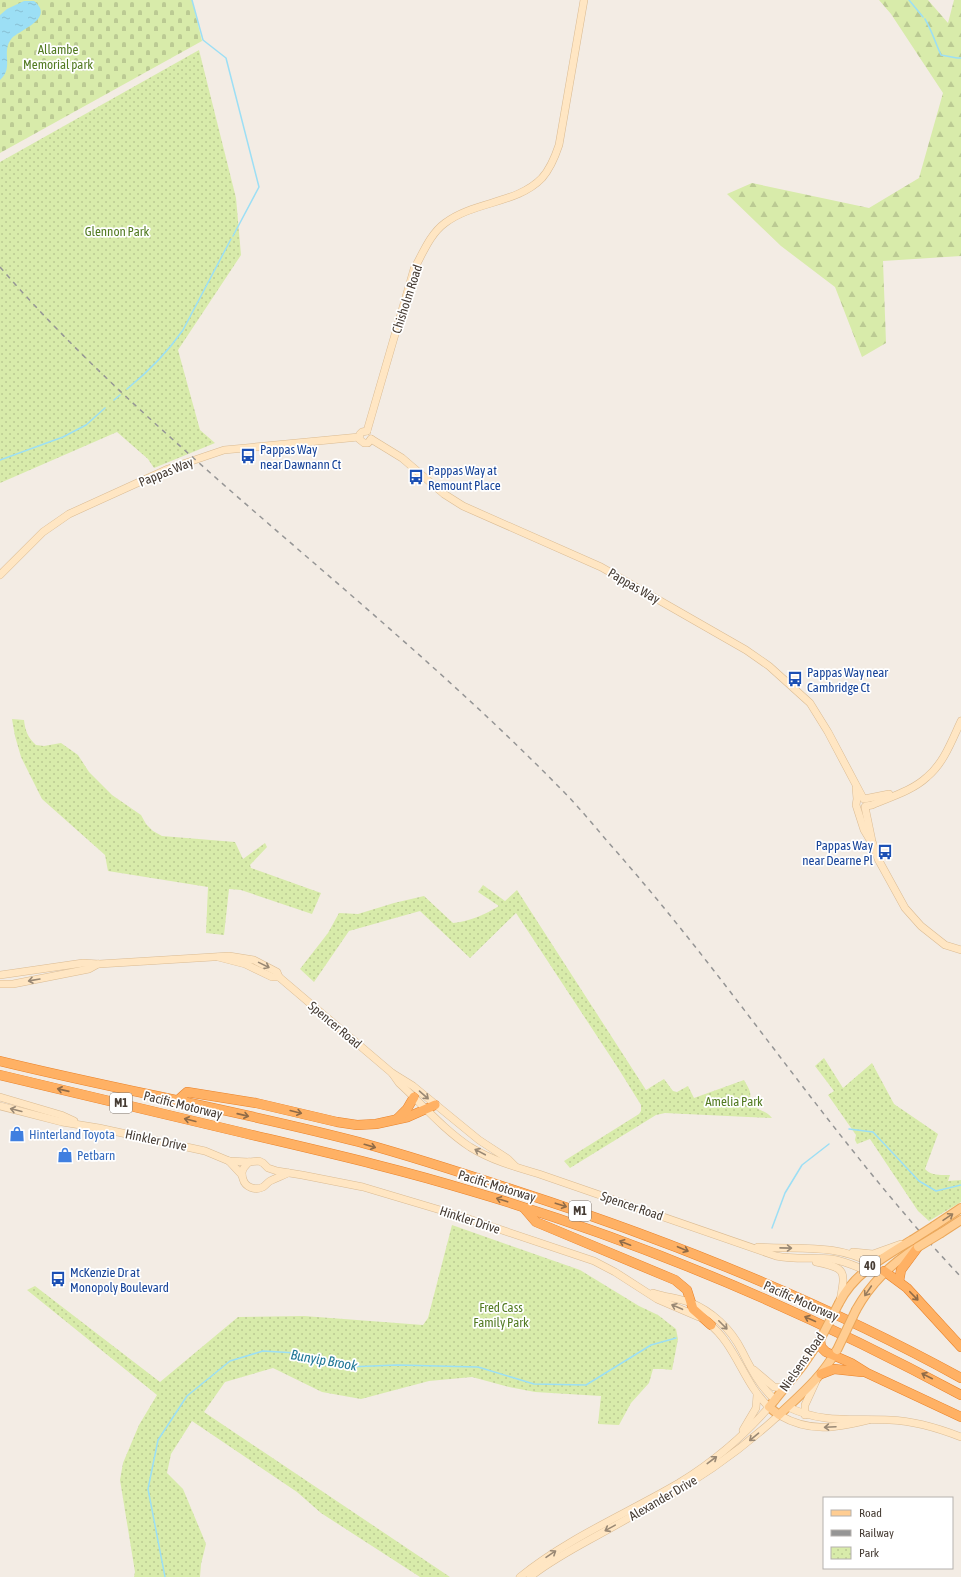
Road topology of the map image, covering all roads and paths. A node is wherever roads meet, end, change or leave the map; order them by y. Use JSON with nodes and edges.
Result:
{"nodes":[{"id":1,"x":584,"y":0,"type":"edge"},
{"id":2,"x":368,"y":431,"type":"junction"},
{"id":3,"x":359,"y":437,"type":"junction"},
{"id":4,"x":371,"y":439,"type":"junction"},
{"id":5,"x":0,"y":575,"type":"edge"},
{"id":6,"x":961,"y":721,"type":"edge"},
{"id":7,"x":862,"y":803,"type":"junction"},
{"id":8,"x":961,"y":950,"type":"edge"},
{"id":9,"x":99,"y":964,"type":"junction"},
{"id":10,"x":51,"y":968,"type":"junction"},
{"id":11,"x":0,"y":975,"type":"edge"},
{"id":12,"x":52,"y":976,"type":"junction"},
{"id":13,"x":0,"y":984,"type":"edge"},
{"id":14,"x":0,"y":1061,"type":"edge"},
{"id":15,"x":392,"y":1073,"type":"junction"},
{"id":16,"x":0,"y":1075,"type":"edge"},
{"id":17,"x":0,"y":1097,"type":"edge"},
{"id":18,"x":414,"y":1097,"type":"junction"},
{"id":19,"x":178,"y":1100,"type":"junction"},
{"id":20,"x":0,"y":1106,"type":"edge"},
{"id":21,"x":431,"y":1107,"type":"junction"},
{"id":22,"x":397,"y":1119,"type":"junction"},
{"id":23,"x":81,"y":1124,"type":"junction"},
{"id":24,"x":229,"y":1161,"type":"junction"},
{"id":25,"x":249,"y":1162,"type":"junction"},
{"id":26,"x":516,"y":1167,"type":"junction"},
{"id":27,"x":268,"y":1168,"type":"junction"},
{"id":28,"x":288,"y":1173,"type":"junction"},
{"id":29,"x":242,"y":1175,"type":"junction"},
{"id":30,"x":268,"y":1182,"type":"junction"},
{"id":31,"x":523,"y":1207,"type":"junction"},
{"id":32,"x":961,"y":1208,"type":"edge"},
{"id":33,"x":961,"y":1220,"type":"edge"},
{"id":34,"x":914,"y":1242,"type":"junction"},
{"id":35,"x":747,"y":1246,"type":"junction"},
{"id":36,"x":839,"y":1251,"type":"junction"},
{"id":37,"x":798,"y":1259,"type":"junction"},
{"id":38,"x":873,"y":1264,"type":"junction"},
{"id":39,"x":865,"y":1270,"type":"junction"},
{"id":40,"x":884,"y":1271,"type":"junction"},
{"id":41,"x":899,"y":1281,"type":"junction"},
{"id":42,"x":643,"y":1290,"type":"junction"},
{"id":43,"x":839,"y":1302,"type":"junction"},
{"id":44,"x":691,"y":1303,"type":"junction"},
{"id":45,"x":711,"y":1325,"type":"junction"},
{"id":46,"x":820,"y":1340,"type":"junction"},
{"id":47,"x":961,"y":1347,"type":"edge"},
{"id":48,"x":835,"y":1353,"type":"junction"},
{"id":49,"x":750,"y":1366,"type":"junction"},
{"id":50,"x":867,"y":1374,"type":"junction"},
{"id":51,"x":819,"y":1377,"type":"junction"},
{"id":52,"x":961,"y":1378,"type":"edge"},
{"id":53,"x":784,"y":1388,"type":"junction"},
{"id":54,"x":757,"y":1394,"type":"junction"},
{"id":55,"x":961,"y":1395,"type":"edge"},
{"id":56,"x":775,"y":1400,"type":"junction"},
{"id":57,"x":769,"y":1407,"type":"junction"},
{"id":58,"x":788,"y":1407,"type":"junction"},
{"id":59,"x":805,"y":1414,"type":"junction"},
{"id":60,"x":779,"y":1415,"type":"junction"},
{"id":61,"x":961,"y":1417,"type":"edge"},
{"id":62,"x":868,"y":1420,"type":"junction"},
{"id":63,"x":961,"y":1437,"type":"edge"},
{"id":64,"x":729,"y":1448,"type":"junction"},
{"id":65,"x":520,"y":1577,"type":"edge"},
{"id":66,"x":530,"y":1577,"type":"edge"}],
"edges":[{"from":1,"to":2,"type":"street","name":"Chisholm Road"},
{"from":2,"to":3,"type":"street"},
{"from":2,"to":4,"type":"street"},
{"from":3,"to":4,"type":"street"},
{"from":3,"to":5,"type":"street","name":"Pappas Way"},
{"from":4,"to":7,"type":"street","name":"Pappas Way"},
{"from":6,"to":7,"type":"street"},
{"from":7,"to":8,"type":"street","name":"Pappas Way"},
{"from":9,"to":10,"type":"street","name":"Spencer Road"},
{"from":9,"to":12,"type":"street","name":"Spencer Road"},
{"from":9,"to":15,"type":"street","name":"Spencer Road"},
{"from":10,"to":11,"type":"street","name":"Spencer Road"},
{"from":10,"to":12,"type":"street"},
{"from":12,"to":13,"type":"street","name":"Spencer Road","one_way":true},
{"from":14,"to":19,"type":"highway","name":"Pacific Motorway","number":"M1"},
{"from":15,"to":18,"type":"street","name":"Spencer Road"},
{"from":15,"to":21,"type":"street","name":"Spencer Road","one_way":true},
{"from":31,"to":16,"type":"highway","name":"Pacific Motorway","number":"M1","one_way":true},
{"from":17,"to":23,"type":"street","name":"Hinkler Drive"},
{"from":18,"to":21,"type":"street","name":"Spencer Road"},
{"from":18,"to":22,"type":"highway"},
{"from":19,"to":22,"type":"highway","one_way":true},
{"from":19,"to":52,"type":"highway","name":"Pacific Motorway","number":"M1","one_way":true},
{"from":23,"to":20,"type":"street","name":"Hinkler Drive","one_way":true},
{"from":21,"to":22,"type":"highway"},
{"from":21,"to":26,"type":"street","name":"Spencer Road"},
{"from":26,"to":21,"type":"street","name":"Spencer Road","one_way":true},
{"from":23,"to":24,"type":"street","name":"Hinkler Drive"},
{"from":24,"to":25,"type":"street","name":"Hinkler Drive"},
{"from":24,"to":29,"type":"street","name":"Hinkler Drive"},
{"from":25,"to":27,"type":"street","name":"Hinkler Drive"},
{"from":25,"to":29,"type":"street"},
{"from":26,"to":35,"type":"street","name":"Spencer Road"},
{"from":27,"to":28,"type":"street","name":"Hinkler Drive"},
{"from":27,"to":30,"type":"street"},
{"from":28,"to":30,"type":"street","name":"Hinkler Drive"},
{"from":28,"to":42,"type":"street","name":"Hinkler Drive"},
{"from":29,"to":30,"type":"street","name":"Hinkler Drive"},
{"from":31,"to":44,"type":"highway"},
{"from":55,"to":31,"type":"highway","name":"Pacific Motorway","number":"M1","one_way":true},
{"from":34,"to":32,"type":"main road","number":"40","one_way":true,"bridge":true},
{"from":33,"to":34,"type":"main road","number":"40","bridge":true},
{"from":34,"to":36,"type":"street"},
{"from":34,"to":38,"type":"main road","name":"Nielsens Road","number":"40"},
{"from":34,"to":40,"type":"main road","number":"40"},
{"from":34,"to":41,"type":"highway"},
{"from":35,"to":36,"type":"street","name":"Spencer Road","one_way":true},
{"from":35,"to":37,"type":"street","name":"Spencer Road"},
{"from":36,"to":38,"type":"street","name":"Spencer Road"},
{"from":37,"to":39,"type":"street","name":"Spencer Road"},
{"from":37,"to":43,"type":"street"},
{"from":38,"to":39,"type":"main road","name":"Nielsens Road","number":"40"},
{"from":38,"to":40,"type":"main road"},
{"from":39,"to":40,"type":"main road"},
{"from":39,"to":43,"type":"main road","name":"Nielsens Road","number":"40"},
{"from":40,"to":41,"type":"highway"},
{"from":40,"to":48,"type":"main road","name":"Nielsens Road","number":"40","one_way":true,"bridge":true},
{"from":41,"to":47,"type":"highway","one_way":true},
{"from":42,"to":44,"type":"street","name":"Hinkler Drive"},
{"from":45,"to":42,"type":"street","name":"Hinkler Drive","one_way":true},
{"from":43,"to":46,"type":"main road","name":"Nielsens Road","number":"40","bridge":true},
{"from":44,"to":45,"type":"highway"},
{"from":44,"to":49,"type":"street","name":"Hinkler Drive","one_way":true},
{"from":45,"to":54,"type":"street","name":"Hinkler Drive"},
{"from":46,"to":48,"type":"highway"},
{"from":46,"to":53,"type":"main road","name":"Nielsens Road","number":"40"},
{"from":48,"to":50,"type":"highway"},
{"from":48,"to":51,"type":"main road","name":"Nielsens Road","number":"40"},
{"from":49,"to":53,"type":"street"},
{"from":49,"to":56,"type":"street","name":"Hinkler Drive"},
{"from":50,"to":51,"type":"highway"},
{"from":50,"to":61,"type":"highway"},
{"from":51,"to":58,"type":"main road","name":"Nielsens Road","number":"40"},
{"from":51,"to":59,"type":"street"},
{"from":53,"to":56,"type":"main road","name":"Nielsens Road","number":"40"},
{"from":54,"to":57,"type":"street","name":"Hinkler Drive"},
{"from":54,"to":64,"type":"street"},
{"from":56,"to":57,"type":"main road","number":"40"},
{"from":56,"to":58,"type":"main road","name":"Hinkler Drive"},
{"from":57,"to":60,"type":"main road","name":"Hinkler Drive"},
{"from":57,"to":64,"type":"street","name":"Alexander Drive","number":"40"},
{"from":58,"to":59,"type":"street","name":"Hinkler Drive"},
{"from":58,"to":60,"type":"main road","name":"Alexander Drive","number":"40"},
{"from":59,"to":62,"type":"street","name":"Hinkler Drive"},
{"from":62,"to":60,"type":"street","name":"Hinkler Drive","one_way":true},
{"from":60,"to":66,"type":"street","name":"Alexander Drive","number":"40","one_way":true},
{"from":62,"to":63,"type":"street","name":"Hinkler Drive"},
{"from":65,"to":64,"type":"street","name":"Alexander Drive","number":"40","one_way":true}]}
